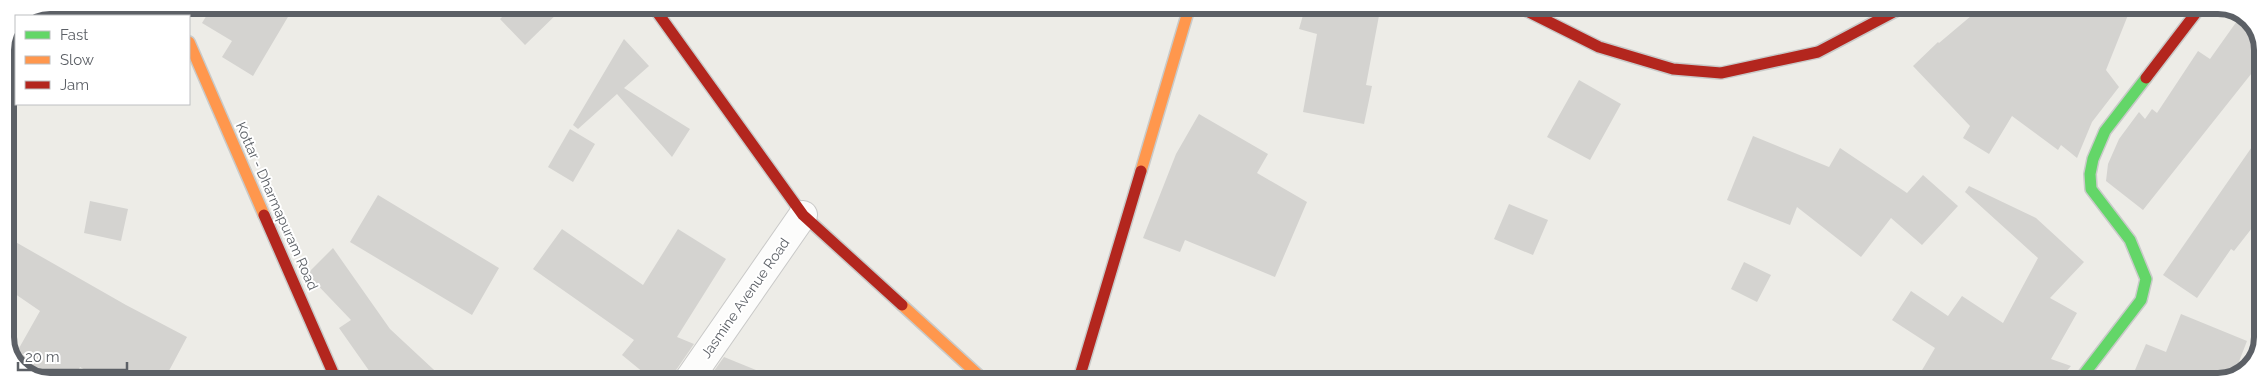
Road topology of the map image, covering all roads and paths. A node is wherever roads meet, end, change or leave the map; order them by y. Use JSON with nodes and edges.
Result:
{"nodes":[{"id":1,"x":658,"y":14,"type":"edge"},
{"id":2,"x":1187,"y":14,"type":"edge"},
{"id":3,"x":1534,"y":14,"type":"edge"},
{"id":4,"x":1890,"y":14,"type":"edge"},
{"id":5,"x":2195,"y":14,"type":"edge"},
{"id":6,"x":190,"y":44,"type":"edge"},
{"id":7,"x":803,"y":215,"type":"junction"},
{"id":8,"x":333,"y":373,"type":"edge"},
{"id":9,"x":693,"y":373,"type":"edge"},
{"id":10,"x":976,"y":373,"type":"edge"},
{"id":11,"x":1081,"y":373,"type":"edge"},
{"id":12,"x":2085,"y":373,"type":"edge"}],
"edges":[{"from":1,"to":7,"type":"street"},
{"from":2,"to":11,"type":"street"},
{"from":3,"to":4,"type":"street"},
{"from":5,"to":12,"type":"street"},
{"from":6,"to":8,"type":"street","name":"Kottar - Dharmapuram Road"},
{"from":7,"to":9,"type":"street","name":"Jasmine Avenue Road"},
{"from":7,"to":10,"type":"street"}]}
